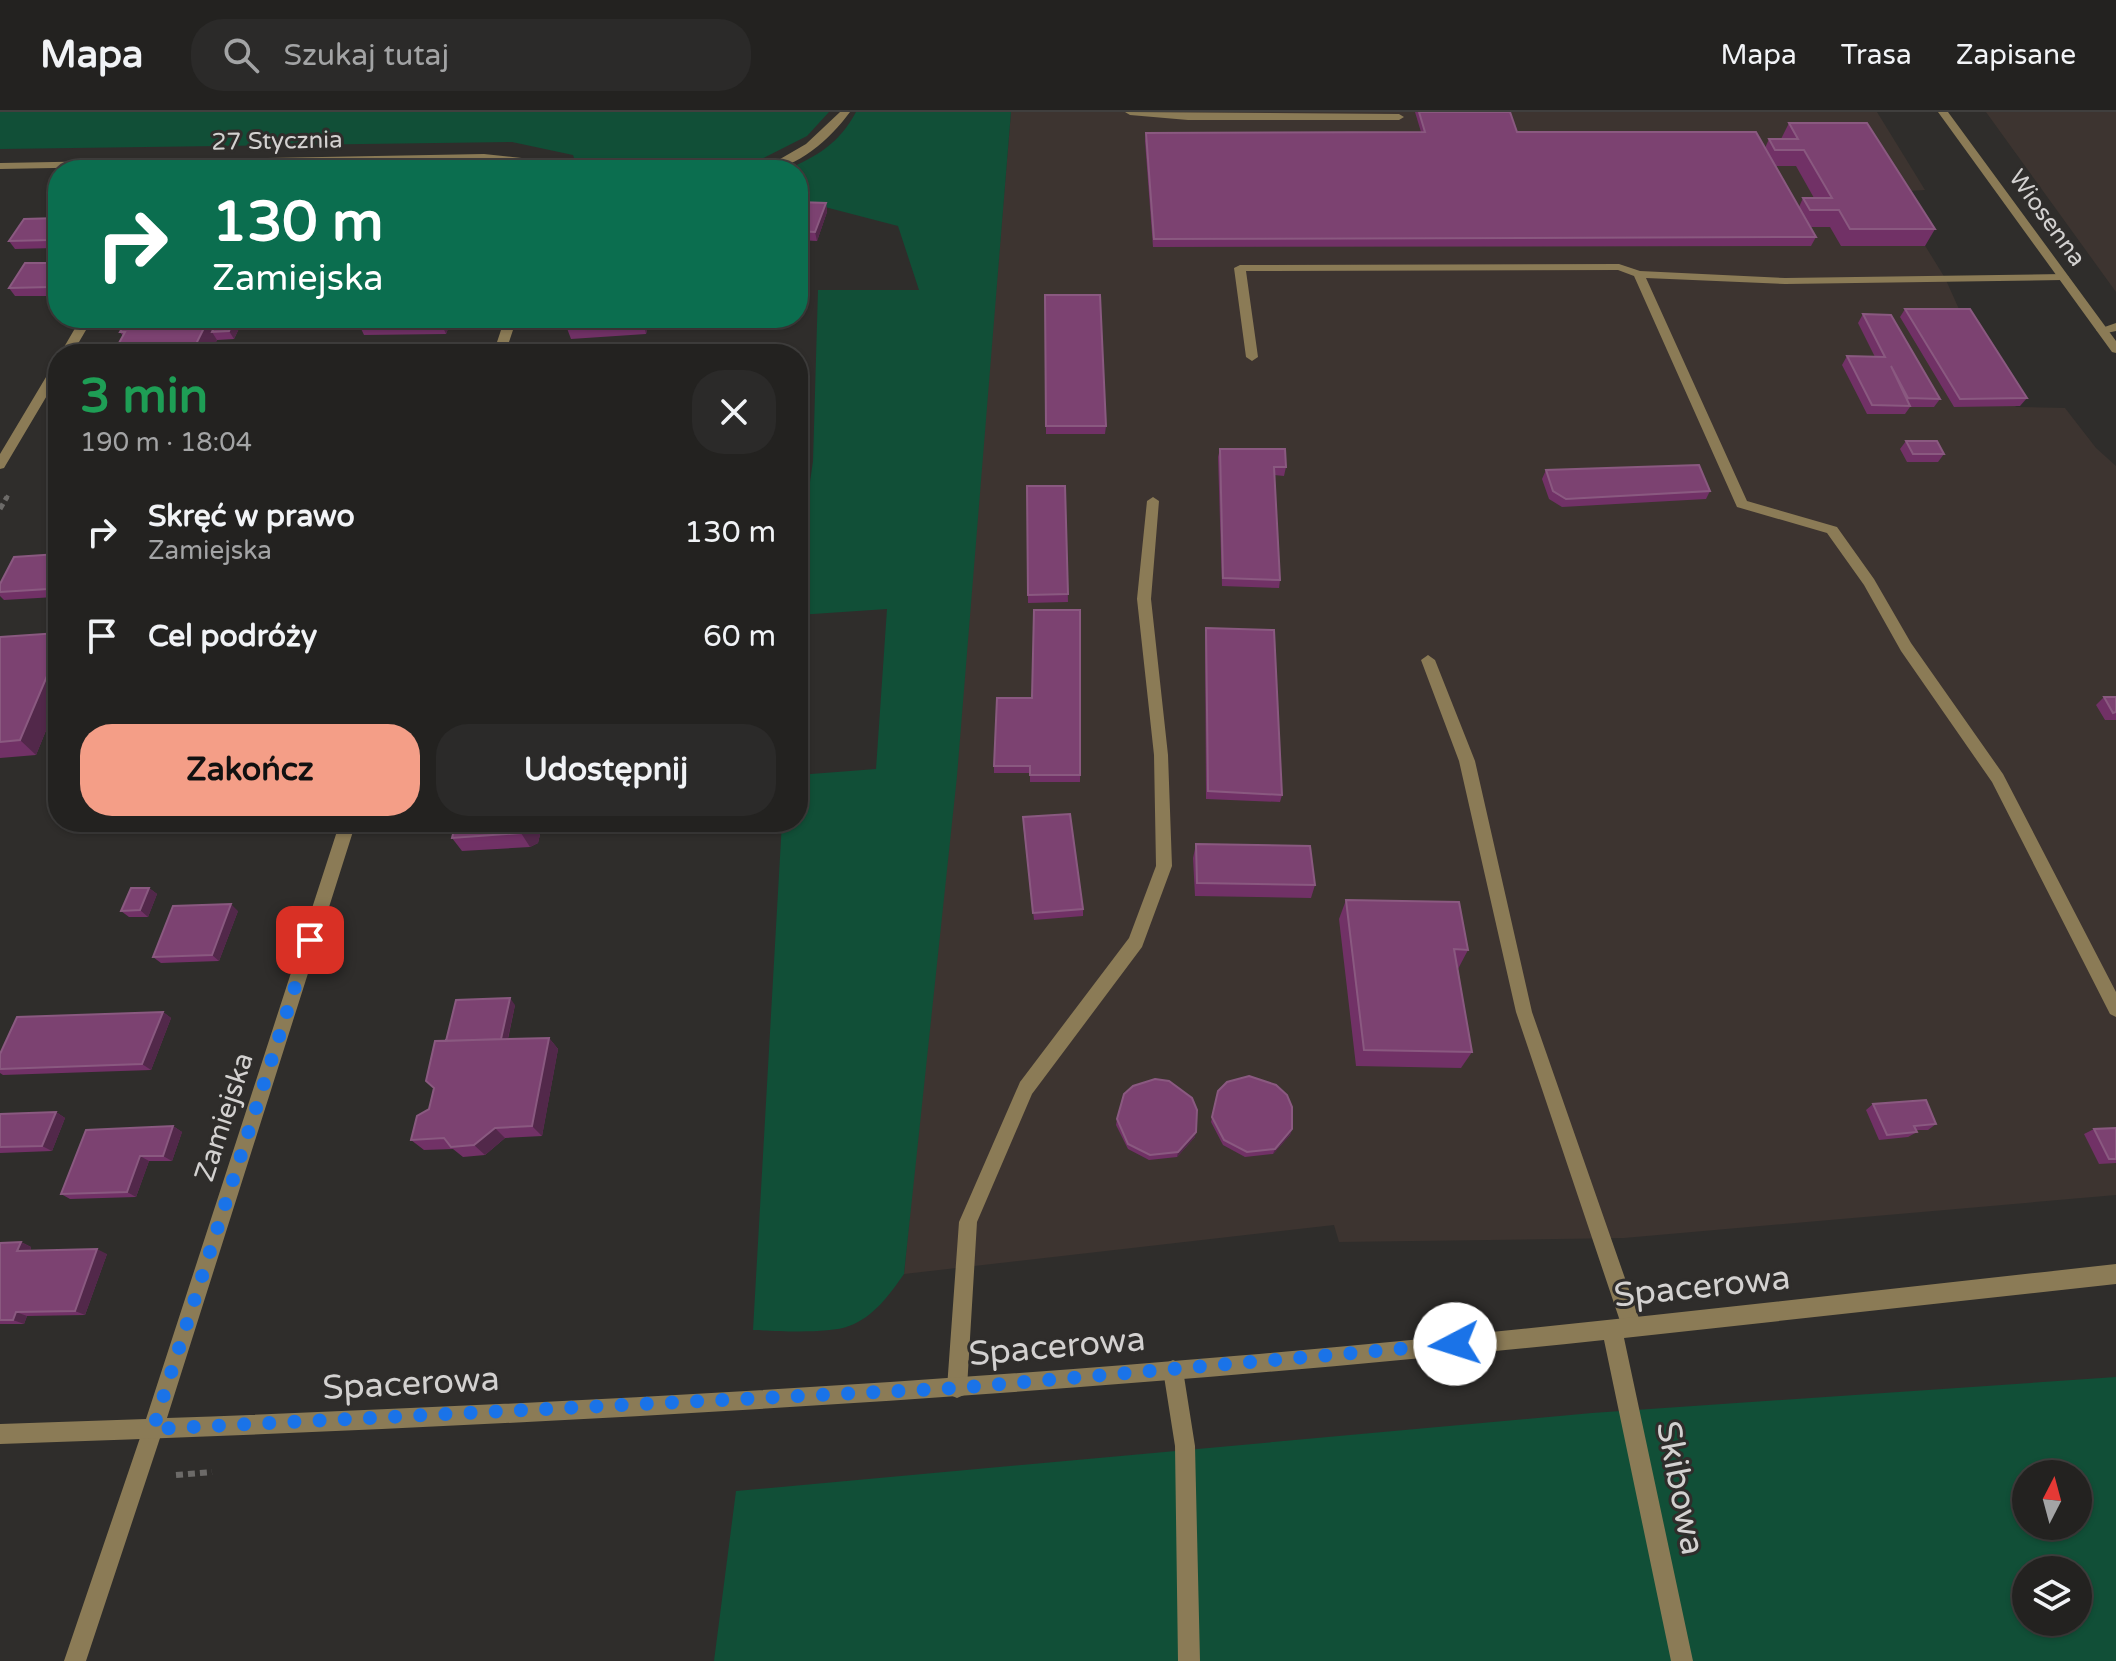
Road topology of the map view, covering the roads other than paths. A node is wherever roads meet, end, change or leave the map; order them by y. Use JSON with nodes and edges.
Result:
{"nodes":[{"id":1,"x":845,"y":112,"type":"edge"},
{"id":2,"x":1130,"y":112,"type":"edge"},
{"id":3,"x":1943,"y":112,"type":"edge"},
{"id":4,"x":1399,"y":117,"type":"dead end"},
{"id":5,"x":382,"y":160,"type":"edge"},
{"id":6,"x":512,"y":160,"type":"edge"},
{"id":7,"x":791,"y":160,"type":"edge"},
{"id":8,"x":0,"y":166,"type":"edge"},
{"id":9,"x":48,"y":166,"type":"edge"},
{"id":10,"x":1639,"y":274,"type":"junction"},
{"id":11,"x":2063,"y":277,"type":"junction"},
{"id":12,"x":2116,"y":327,"type":"edge"},
{"id":13,"x":2102,"y":330,"type":"junction"},
{"id":14,"x":2116,"y":349,"type":"edge"},
{"id":15,"x":1252,"y":357,"type":"dead end"},
{"id":16,"x":48,"y":384,"type":"edge"},
{"id":17,"x":0,"y":465,"type":"edge"},
{"id":18,"x":1153,"y":501,"type":"dead end"},
{"id":19,"x":1428,"y":660,"type":"dead end"},
{"id":20,"x":345,"y":832,"type":"edge"},
{"id":21,"x":2116,"y":1009,"type":"edge"},
{"id":22,"x":2116,"y":1274,"type":"edge"},
{"id":23,"x":1622,"y":1328,"type":"junction"},
{"id":24,"x":1173,"y":1370,"type":"junction"},
{"id":25,"x":957,"y":1388,"type":"junction"},
{"id":26,"x":153,"y":1429,"type":"junction"},
{"id":27,"x":0,"y":1434,"type":"edge"},
{"id":28,"x":75,"y":1661,"type":"edge"},
{"id":29,"x":1189,"y":1661,"type":"edge"},
{"id":30,"x":1682,"y":1661,"type":"edge"}],
"edges":[{"from":1,"to":7,"type":"street"},
{"from":2,"to":4,"type":"street"},
{"from":3,"to":11,"type":"street","name":"Wiosenna"},
{"from":5,"to":6,"type":"street","name":"27 Stycznia"},
{"from":8,"to":9,"type":"street","name":"27 Stycznia"},
{"from":10,"to":11,"type":"street"},
{"from":10,"to":15,"type":"street"},
{"from":10,"to":21,"type":"street"},
{"from":11,"to":13,"type":"street","name":"Wiosenna"},
{"from":12,"to":13,"type":"street"},
{"from":13,"to":14,"type":"street","name":"Wiosenna"},
{"from":16,"to":17,"type":"street"},
{"from":18,"to":25,"type":"street"},
{"from":19,"to":23,"type":"street","name":"Skibowa"},
{"from":20,"to":26,"type":"street","name":"Zamiejska"},
{"from":22,"to":23,"type":"street","name":"Spacerowa"},
{"from":23,"to":24,"type":"street","name":"Spacerowa"},
{"from":23,"to":30,"type":"street","name":"Skibowa"},
{"from":24,"to":25,"type":"street","name":"Spacerowa"},
{"from":24,"to":29,"type":"street"},
{"from":25,"to":26,"type":"street","name":"Spacerowa"},
{"from":26,"to":27,"type":"street","name":"Spacerowa"},
{"from":26,"to":28,"type":"street","name":"Zamiejska"}]}
